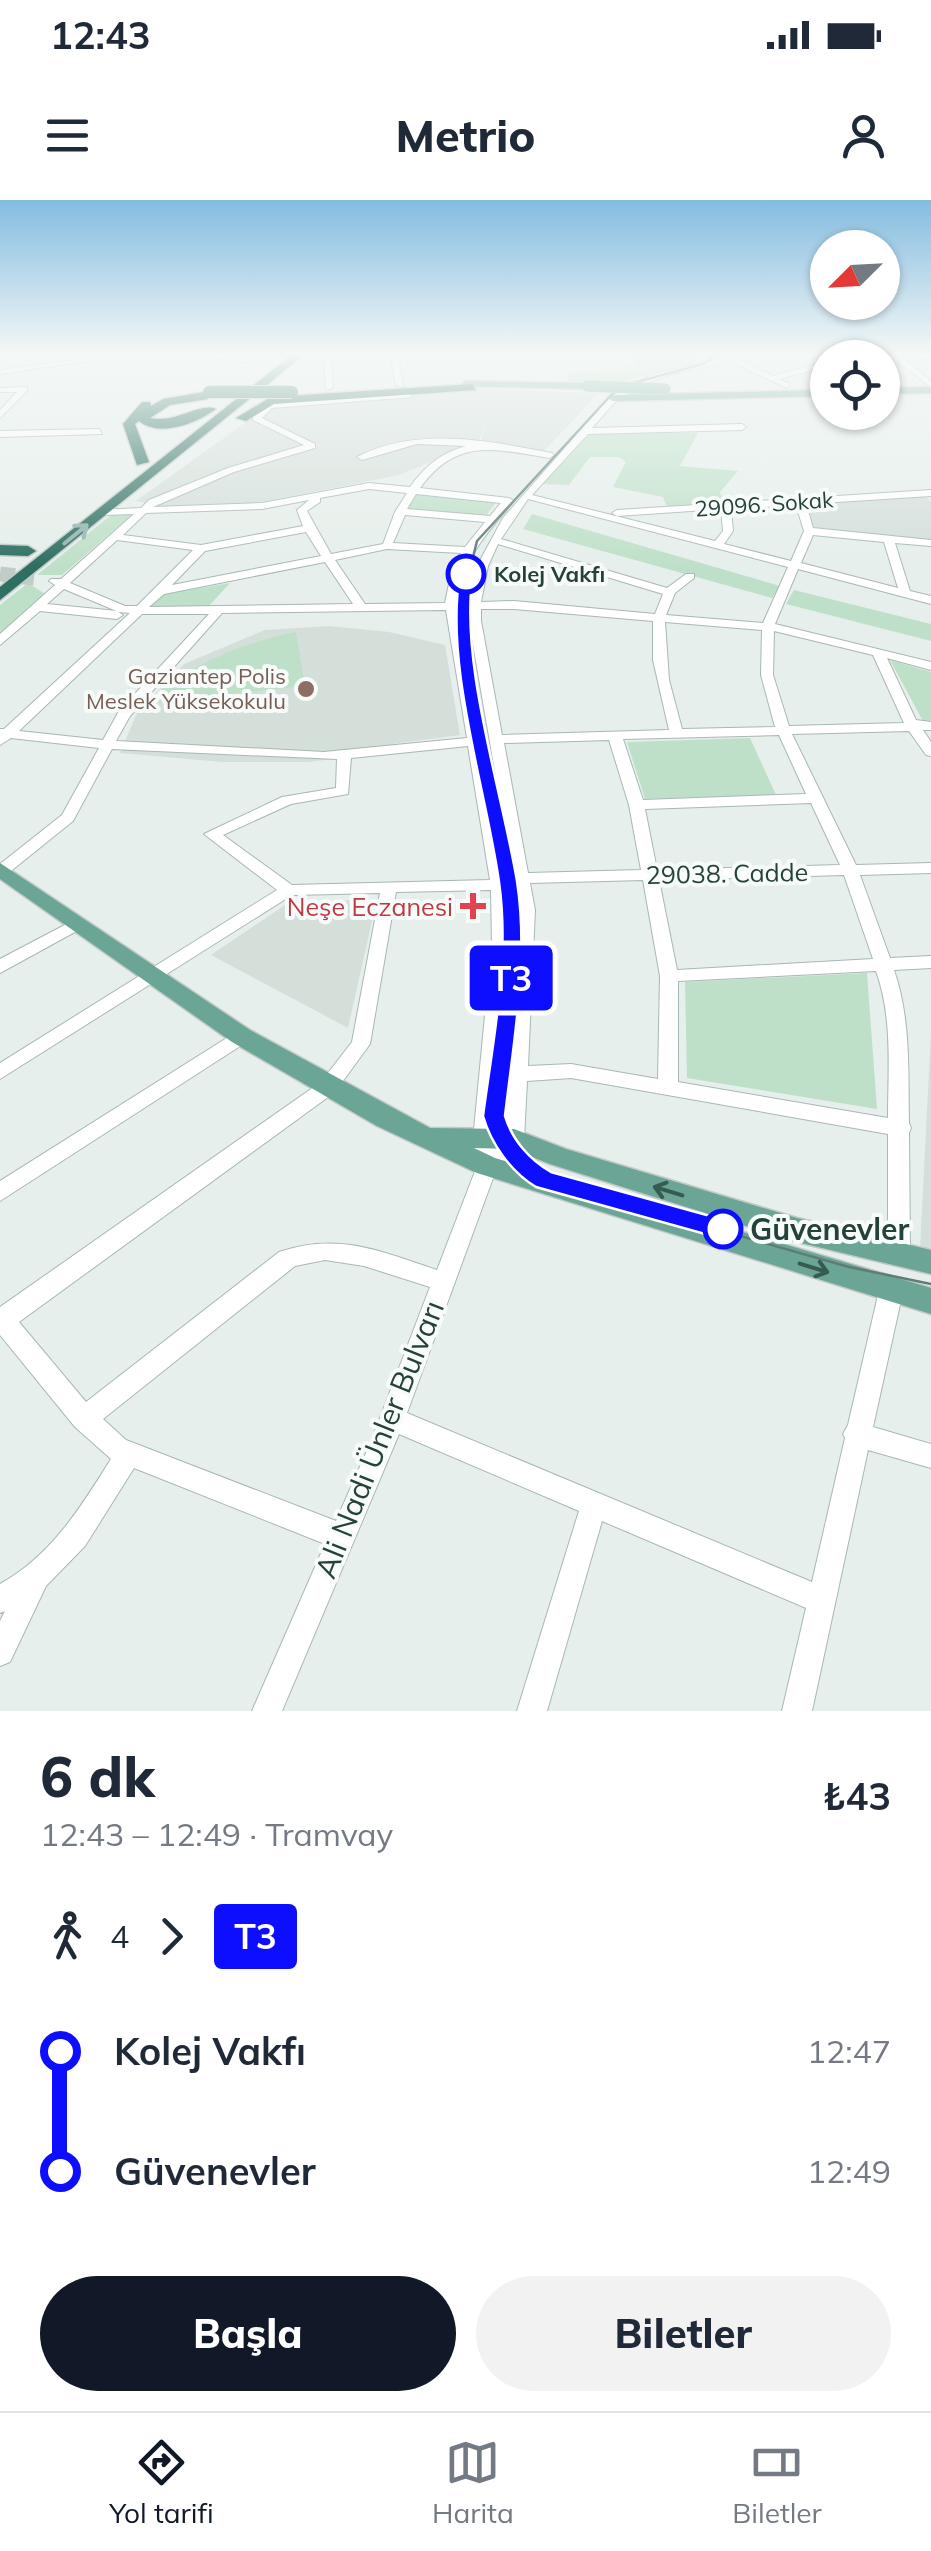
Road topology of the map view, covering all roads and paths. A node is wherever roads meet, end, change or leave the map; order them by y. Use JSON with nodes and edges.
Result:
{"nodes":[{"id":1,"x":129,"y":425,"type":"edge"},
{"id":2,"x":181,"y":425,"type":"edge"},
{"id":3,"x":210,"y":425,"type":"edge"},
{"id":4,"x":233,"y":425,"type":"edge"},
{"id":5,"x":269,"y":425,"type":"edge"},
{"id":6,"x":579,"y":425,"type":"edge"},
{"id":7,"x":592,"y":425,"type":"edge"},
{"id":8,"x":742,"y":427,"type":"dead end"},
{"id":9,"x":589,"y":428,"type":"junction"},
{"id":10,"x":99,"y":432,"type":"dead end"},
{"id":11,"x":0,"y":434,"type":"edge"},
{"id":12,"x":480,"y":445,"type":"junction"},
{"id":13,"x":185,"y":446,"type":"junction"},
{"id":14,"x":549,"y":455,"type":"junction"},
{"id":15,"x":362,"y":457,"type":"dead end"},
{"id":16,"x":142,"y":462,"type":"junction"},
{"id":17,"x":408,"y":490,"type":"junction"},
{"id":18,"x":331,"y":493,"type":"junction"},
{"id":19,"x":931,"y":494,"type":"edge"},
{"id":20,"x":526,"y":496,"type":"junction"},
{"id":21,"x":122,"y":497,"type":"junction"},
{"id":22,"x":508,"y":501,"type":"junction"},
{"id":23,"x":800,"y":501,"type":"junction"},
{"id":24,"x":726,"y":507,"type":"junction"},
{"id":25,"x":232,"y":508,"type":"junction"},
{"id":26,"x":142,"y":509,"type":"junction"},
{"id":27,"x":302,"y":510,"type":"junction"},
{"id":28,"x":103,"y":512,"type":"junction"},
{"id":29,"x":400,"y":512,"type":"junction"},
{"id":30,"x":597,"y":514,"type":"junction"},
{"id":31,"x":492,"y":520,"type":"junction"},
{"id":32,"x":306,"y":528,"type":"junction"},
{"id":33,"x":809,"y":531,"type":"junction"},
{"id":34,"x":116,"y":537,"type":"junction"},
{"id":35,"x":494,"y":540,"type":"junction"},
{"id":36,"x":889,"y":542,"type":"junction"},
{"id":37,"x":931,"y":543,"type":"edge"},
{"id":38,"x":718,"y":545,"type":"junction"},
{"id":39,"x":387,"y":546,"type":"junction"},
{"id":40,"x":200,"y":548,"type":"junction"},
{"id":41,"x":0,"y":550,"type":"edge"},
{"id":42,"x":467,"y":550,"type":"junction"},
{"id":43,"x":28,"y":551,"type":"junction"},
{"id":44,"x":332,"y":558,"type":"junction"},
{"id":45,"x":14,"y":562,"type":"tunnel mouth"},
{"id":46,"x":796,"y":565,"type":"junction"},
{"id":47,"x":690,"y":576,"type":"dead end"},
{"id":48,"x":34,"y":578,"type":"tunnel mouth"},
{"id":49,"x":59,"y":583,"type":"junction"},
{"id":50,"x":160,"y":591,"type":"junction"},
{"id":51,"x":669,"y":592,"type":"junction"},
{"id":52,"x":905,"y":593,"type":"junction"},
{"id":53,"x":0,"y":595,"type":"edge"},
{"id":54,"x":931,"y":600,"type":"edge"},
{"id":55,"x":474,"y":604,"type":"junction"},
{"id":56,"x":451,"y":605,"type":"junction"},
{"id":57,"x":38,"y":606,"type":"junction"},
{"id":58,"x":361,"y":608,"type":"junction"},
{"id":59,"x":136,"y":610,"type":"junction"},
{"id":60,"x":217,"y":612,"type":"junction"},
{"id":61,"x":660,"y":618,"type":"junction"},
{"id":62,"x":768,"y":626,"type":"junction"},
{"id":63,"x":0,"y":642,"type":"edge"},
{"id":64,"x":878,"y":652,"type":"junction"},
{"id":65,"x":931,"y":666,"type":"edge"},
{"id":66,"x":914,"y":726,"type":"junction"},
{"id":67,"x":931,"y":726,"type":"edge"},
{"id":68,"x":783,"y":730,"type":"junction"},
{"id":69,"x":676,"y":731,"type":"junction"},
{"id":70,"x":614,"y":734,"type":"junction"},
{"id":71,"x":2,"y":736,"type":"edge"},
{"id":72,"x":498,"y":739,"type":"junction"},
{"id":73,"x":475,"y":741,"type":"junction"},
{"id":74,"x":110,"y":745,"type":"junction"},
{"id":75,"x":931,"y":752,"type":"edge"},
{"id":76,"x":344,"y":756,"type":"junction"},
{"id":77,"x":816,"y":798,"type":"junction"},
{"id":78,"x":637,"y":806,"type":"junction"},
{"id":79,"x":931,"y":868,"type":"edge"},
{"id":80,"x":1,"y":870,"type":"edge"},
{"id":81,"x":850,"y":870,"type":"junction"},
{"id":82,"x":647,"y":875,"type":"junction"},
{"id":83,"x":524,"y":878,"type":"junction"},
{"id":84,"x":499,"y":885,"type":"junction"},
{"id":85,"x":389,"y":888,"type":"junction"},
{"id":86,"x":288,"y":890,"type":"junction"},
{"id":87,"x":78,"y":922,"type":"junction"},
{"id":88,"x":931,"y":962,"type":"edge"},
{"id":89,"x":883,"y":964,"type":"junction"},
{"id":90,"x":0,"y":967,"type":"edge"},
{"id":91,"x":153,"y":976,"type":"junction"},
{"id":92,"x":669,"y":976,"type":"junction"},
{"id":93,"x":241,"y":1036,"type":"junction"},
{"id":94,"x":0,"y":1072,"type":"edge"},
{"id":95,"x":519,"y":1074,"type":"junction"},
{"id":96,"x":328,"y":1086,"type":"junction"},
{"id":97,"x":668,"y":1087,"type":"junction"},
{"id":98,"x":901,"y":1128,"type":"junction"},
{"id":99,"x":514,"y":1139,"type":"junction"},
{"id":100,"x":485,"y":1153,"type":"junction"},
{"id":101,"x":0,"y":1192,"type":"edge"},
{"id":102,"x":899,"y":1255,"type":"junction"},
{"id":103,"x":931,"y":1262,"type":"edge"},
{"id":104,"x":442,"y":1281,"type":"junction"},
{"id":105,"x":891,"y":1291,"type":"junction"},
{"id":106,"x":931,"y":1301,"type":"edge"},
{"id":107,"x":1,"y":1320,"type":"edge"},
{"id":108,"x":84,"y":1419,"type":"junction"},
{"id":109,"x":392,"y":1419,"type":"junction"},
{"id":110,"x":856,"y":1434,"type":"junction"},
{"id":111,"x":129,"y":1453,"type":"junction"},
{"id":112,"x":931,"y":1456,"type":"edge"},
{"id":113,"x":594,"y":1504,"type":"junction"},
{"id":114,"x":342,"y":1537,"type":"junction"},
{"id":115,"x":33,"y":1584,"type":"junction"},
{"id":116,"x":0,"y":1599,"type":"edge"},
{"id":117,"x":818,"y":1599,"type":"junction"},
{"id":118,"x":0,"y":1652,"type":"edge"},
{"id":119,"x":267,"y":1711,"type":"edge"},
{"id":120,"x":532,"y":1711,"type":"edge"},
{"id":121,"x":797,"y":1711,"type":"edge"}],
"edges":[{"from":1,"to":16,"type":"highway"},
{"from":2,"to":16,"type":"highway"},
{"from":3,"to":13,"type":"highway"},
{"from":4,"to":13,"type":"highway"},
{"from":5,"to":26,"type":"street"},
{"from":6,"to":14,"type":"street"},
{"from":7,"to":9,"type":"street"},
{"from":8,"to":9,"type":"street"},
{"from":9,"to":20,"type":"street"},
{"from":10,"to":11,"type":"street"},
{"from":12,"to":14,"type":"street"},
{"from":12,"to":15,"type":"street"},
{"from":12,"to":17,"type":"street"},
{"from":13,"to":21,"type":"highway"},
{"from":14,"to":22,"type":"street"},
{"from":16,"to":43,"type":"highway"},
{"from":17,"to":18,"type":"street"},
{"from":17,"to":22,"type":"street"},
{"from":17,"to":29,"type":"street"},
{"from":18,"to":25,"type":"street"},
{"from":18,"to":27,"type":"street"},
{"from":19,"to":23,"type":"street","name":"29096. Sokak"},
{"from":20,"to":30,"type":"street"},
{"from":20,"to":35,"type":"street"},
{"from":21,"to":26,"type":"street"},
{"from":21,"to":28,"type":"highway"},
{"from":22,"to":31,"type":"street"},
{"from":23,"to":24,"type":"street","name":"29096. Sokak"},
{"from":23,"to":33,"type":"street"},
{"from":24,"to":30,"type":"street","name":"29096. Sokak"},
{"from":24,"to":38,"type":"street"},
{"from":25,"to":26,"type":"street"},
{"from":25,"to":27,"type":"street"},
{"from":26,"to":28,"type":"street"},
{"from":26,"to":34,"type":"street"},
{"from":27,"to":32,"type":"street"},
{"from":53,"to":28,"type":"highway","one_way":true},
{"from":29,"to":31,"type":"street"},
{"from":29,"to":39,"type":"street"},
{"from":30,"to":38,"type":"street"},
{"from":31,"to":42,"type":"street"},
{"from":32,"to":40,"type":"street"},
{"from":32,"to":44,"type":"street"},
{"from":33,"to":36,"type":"street"},
{"from":33,"to":46,"type":"street"},
{"from":34,"to":40,"type":"street"},
{"from":34,"to":49,"type":"street"},
{"from":35,"to":51,"type":"street"},
{"from":35,"to":55,"type":"street"},
{"from":36,"to":37,"type":"street"},
{"from":36,"to":52,"type":"street"},
{"from":38,"to":46,"type":"street"},
{"from":39,"to":42,"type":"street"},
{"from":39,"to":44,"type":"street"},
{"from":40,"to":50,"type":"street"},
{"from":41,"to":43,"type":"highway"},
{"from":42,"to":56,"type":"street"},
{"from":43,"to":45,"type":"highway"},
{"from":44,"to":50,"type":"street"},
{"from":44,"to":58,"type":"street"},
{"from":46,"to":52,"type":"street"},
{"from":46,"to":62,"type":"street"},
{"from":47,"to":51,"type":"street"},
{"from":48,"to":49,"type":"highway"},
{"from":49,"to":57,"type":"street"},
{"from":49,"to":59,"type":"street"},
{"from":50,"to":59,"type":"street"},
{"from":51,"to":61,"type":"street"},
{"from":52,"to":54,"type":"street"},
{"from":55,"to":56,"type":"street"},
{"from":55,"to":61,"type":"street"},
{"from":55,"to":72,"type":"street"},
{"from":56,"to":58,"type":"street"},
{"from":56,"to":73,"type":"street","name":"Ali Nadi Ünler Bulvarı"},
{"from":57,"to":59,"type":"street"},
{"from":57,"to":63,"type":"street"},
{"from":58,"to":60,"type":"street"},
{"from":59,"to":60,"type":"street"},
{"from":59,"to":71,"type":"street"},
{"from":60,"to":74,"type":"street"},
{"from":61,"to":62,"type":"street"},
{"from":61,"to":69,"type":"street"},
{"from":62,"to":64,"type":"street"},
{"from":62,"to":68,"type":"street"},
{"from":64,"to":65,"type":"street"},
{"from":64,"to":66,"type":"street"},
{"from":66,"to":67,"type":"street"},
{"from":66,"to":68,"type":"street"},
{"from":66,"to":75,"type":"street"},
{"from":68,"to":69,"type":"street"},
{"from":68,"to":77,"type":"street"},
{"from":69,"to":70,"type":"street"},
{"from":70,"to":72,"type":"street"},
{"from":70,"to":78,"type":"street"},
{"from":71,"to":74,"type":"street"},
{"from":72,"to":83,"type":"street"},
{"from":73,"to":76,"type":"street"},
{"from":73,"to":84,"type":"street","name":"Ali Nadi Ünler Bulvarı"},
{"from":74,"to":76,"type":"street"},
{"from":74,"to":80,"type":"street"},
{"from":76,"to":86,"type":"street"},
{"from":77,"to":78,"type":"street"},
{"from":77,"to":81,"type":"street"},
{"from":78,"to":82,"type":"street"},
{"from":79,"to":81,"type":"street","name":"29038. Cadde"},
{"from":80,"to":87,"type":"main road"},
{"from":81,"to":82,"type":"street","name":"29038. Cadde"},
{"from":81,"to":89,"type":"street"},
{"from":82,"to":83,"type":"street","name":"29038. Cadde"},
{"from":82,"to":92,"type":"street"},
{"from":83,"to":95,"type":"street"},
{"from":84,"to":85,"type":"street"},
{"from":84,"to":100,"type":"street","name":"Ali Nadi Ünler Bulvarı"},
{"from":85,"to":86,"type":"street"},
{"from":85,"to":96,"type":"street"},
{"from":86,"to":91,"type":"street"},
{"from":87,"to":90,"type":"street"},
{"from":87,"to":91,"type":"main road"},
{"from":88,"to":89,"type":"street"},
{"from":89,"to":92,"type":"street"},
{"from":89,"to":98,"type":"street"},
{"from":91,"to":93,"type":"main road"},
{"from":91,"to":94,"type":"street"},
{"from":92,"to":97,"type":"street"},
{"from":93,"to":96,"type":"main road"},
{"from":93,"to":101,"type":"street"},
{"from":95,"to":97,"type":"street"},
{"from":95,"to":99,"type":"street"},
{"from":96,"to":100,"type":"main road"},
{"from":96,"to":107,"type":"street"},
{"from":97,"to":98,"type":"street"},
{"from":98,"to":102,"type":"street"},
{"from":99,"to":100,"type":"main road"},
{"from":102,"to":99,"type":"main road","one_way":true},
{"from":100,"to":104,"type":"street","name":"Ali Nadi Ünler Bulvarı"},
{"from":100,"to":105,"type":"main road","one_way":true},
{"from":102,"to":103,"type":"main road"},
{"from":104,"to":108,"type":"street"},
{"from":104,"to":109,"type":"street","name":"Ali Nadi Ünler Bulvarı"},
{"from":105,"to":106,"type":"main road"},
{"from":105,"to":110,"type":"street"},
{"from":107,"to":108,"type":"street"},
{"from":108,"to":111,"type":"street"},
{"from":109,"to":113,"type":"street"},
{"from":109,"to":114,"type":"street","name":"Ali Nadi Ünler Bulvarı"},
{"from":110,"to":112,"type":"street"},
{"from":110,"to":117,"type":"street"},
{"from":111,"to":114,"type":"street"},
{"from":111,"to":115,"type":"street"},
{"from":113,"to":117,"type":"street"},
{"from":113,"to":120,"type":"street"},
{"from":114,"to":119,"type":"street","name":"Ali Nadi Ünler Bulvarı"},
{"from":115,"to":116,"type":"street"},
{"from":115,"to":118,"type":"street"},
{"from":117,"to":121,"type":"street"}]}
